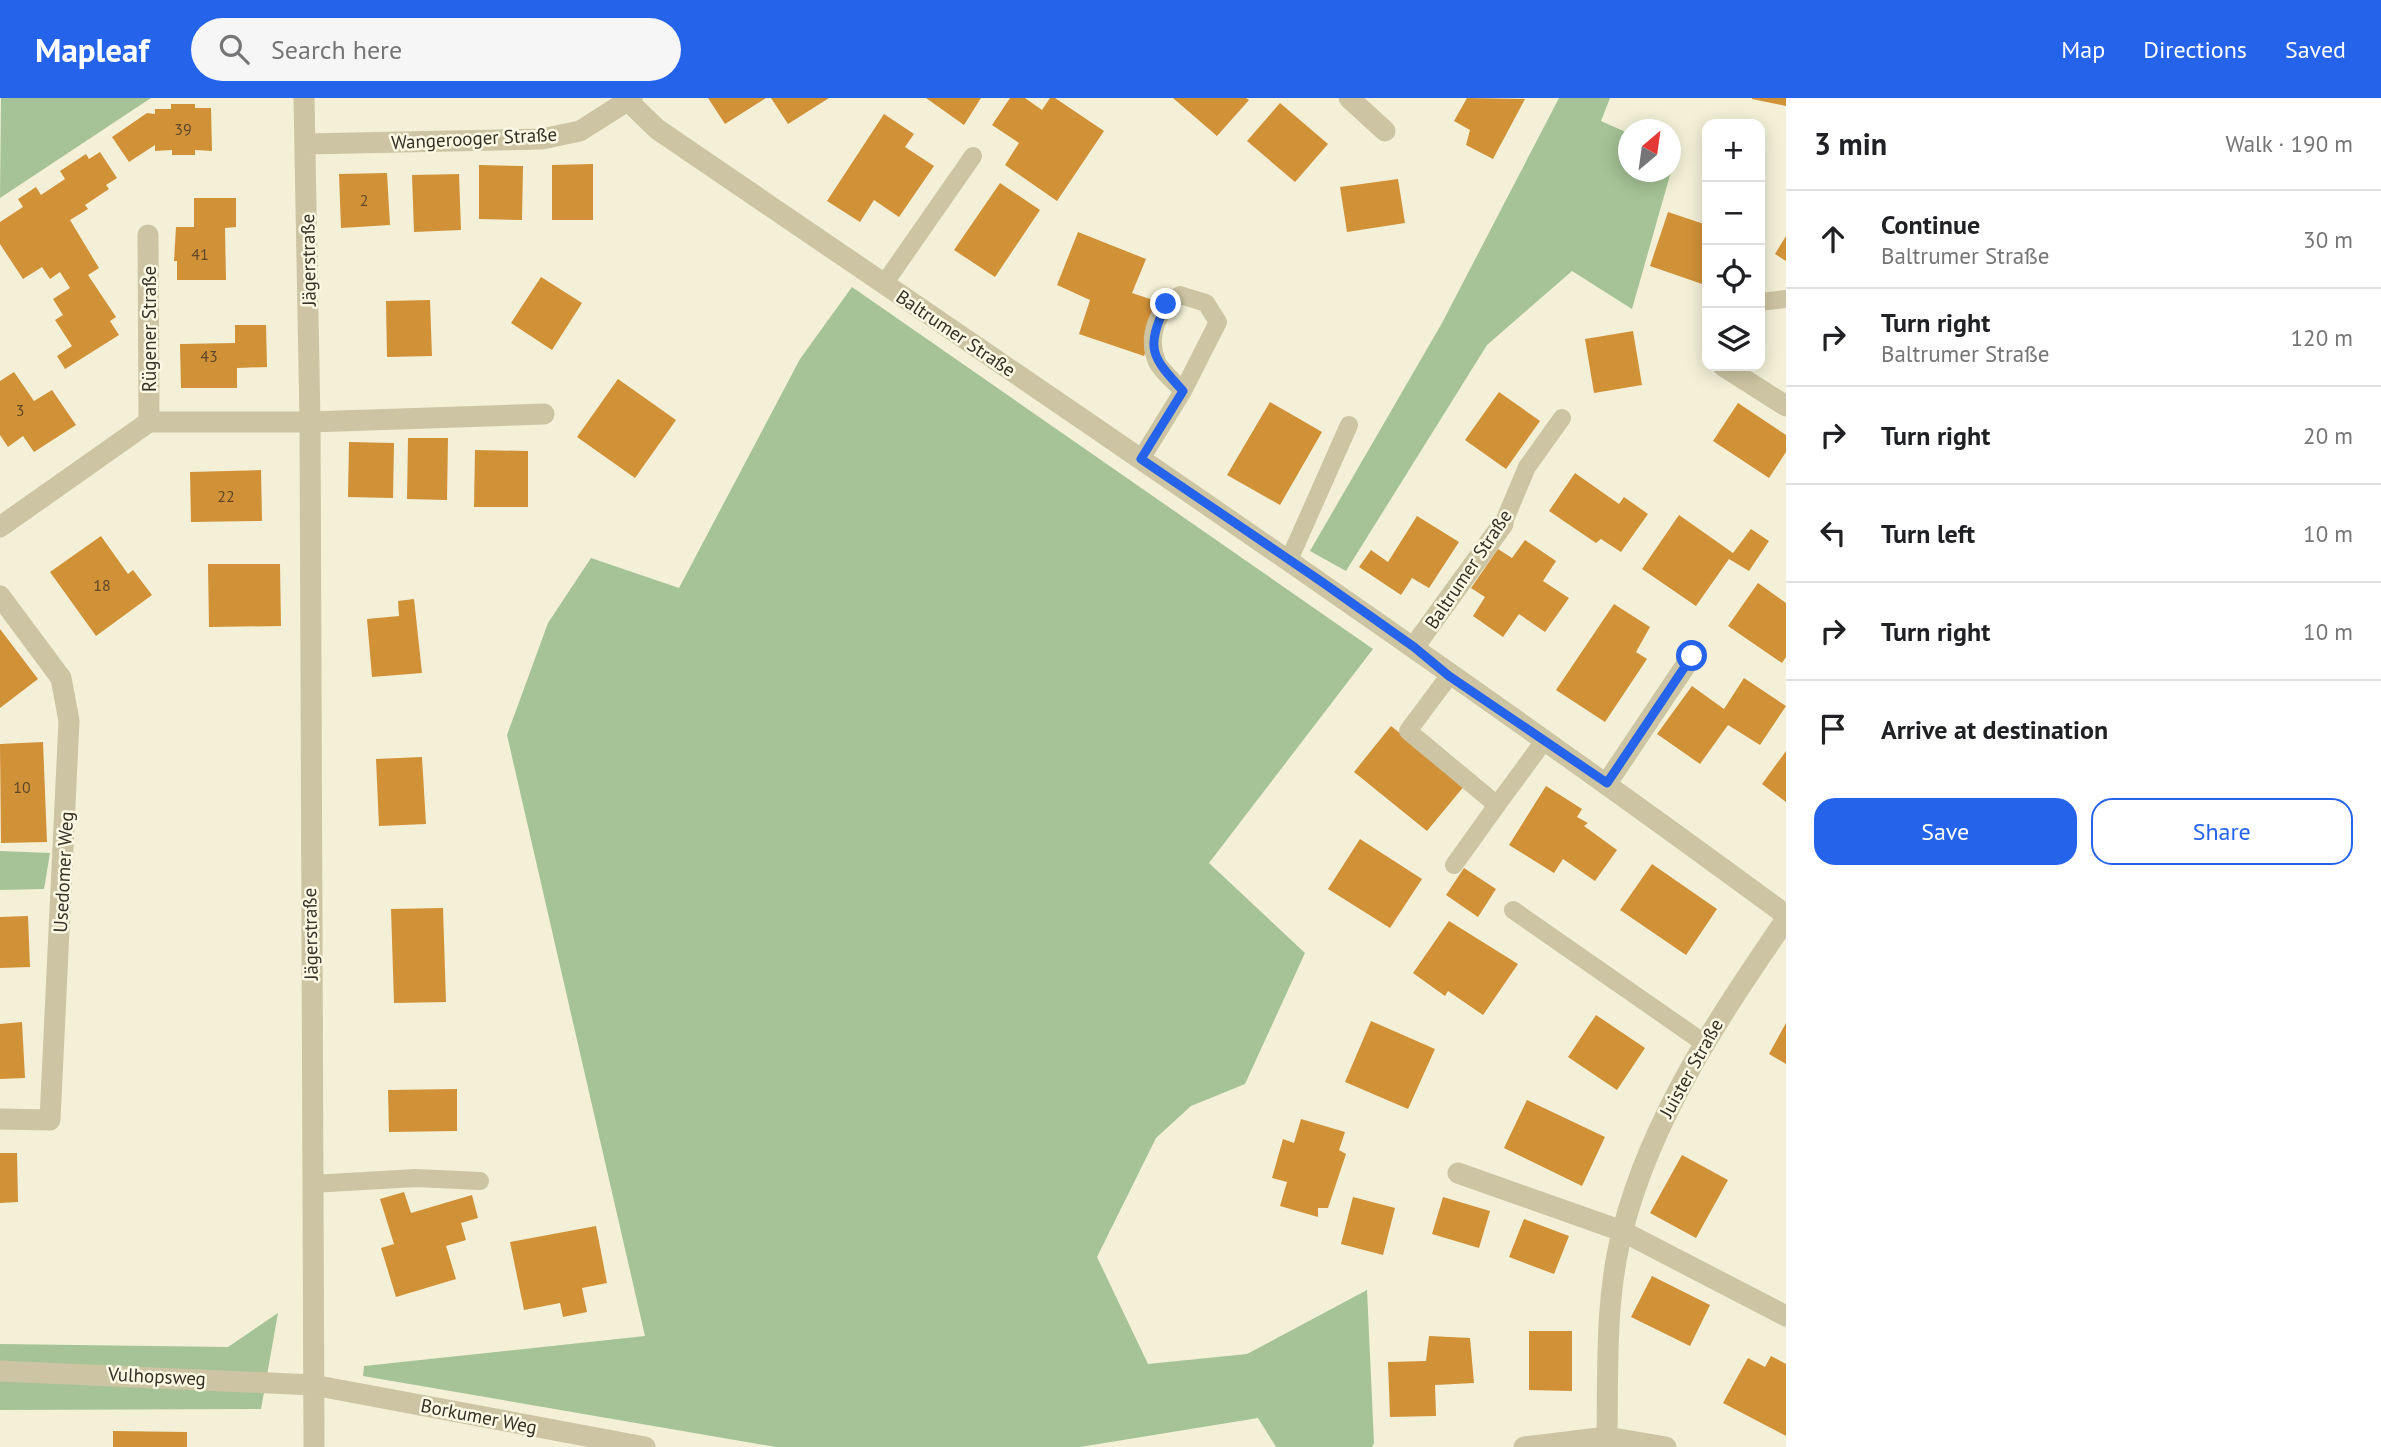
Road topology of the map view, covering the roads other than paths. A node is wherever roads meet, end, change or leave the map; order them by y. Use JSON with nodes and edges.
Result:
{"nodes":[{"id":1,"x":304,"y":98,"type":"edge"},
{"id":2,"x":1349,"y":98,"type":"edge"},
{"id":3,"x":630,"y":99,"type":"edge"},
{"id":4,"x":1385,"y":131,"type":"dead end"},
{"id":5,"x":306,"y":144,"type":"junction"},
{"id":6,"x":973,"y":156,"type":"dead end"},
{"id":7,"x":149,"y":235,"type":"dead end"},
{"id":8,"x":884,"y":284,"type":"junction"},
{"id":9,"x":1786,"y":299,"type":"edge"},
{"id":10,"x":1765,"y":301,"type":"edge"},
{"id":11,"x":1731,"y":371,"type":"edge"},
{"id":12,"x":1183,"y":391,"type":"junction"},
{"id":13,"x":1786,"y":406,"type":"edge"},
{"id":14,"x":544,"y":414,"type":"dead end"},
{"id":15,"x":1562,"y":418,"type":"dead end"},
{"id":16,"x":149,"y":422,"type":"junction"},
{"id":17,"x":310,"y":422,"type":"junction"},
{"id":18,"x":1349,"y":425,"type":"dead end"},
{"id":19,"x":1141,"y":459,"type":"junction"},
{"id":20,"x":1503,"y":524,"type":"joint"},
{"id":21,"x":0,"y":527,"type":"edge"},
{"id":22,"x":1289,"y":560,"type":"junction"},
{"id":23,"x":0,"y":596,"type":"edge"},
{"id":24,"x":1414,"y":647,"type":"junction"},
{"id":25,"x":1692,"y":656,"type":"dead end"},
{"id":26,"x":1449,"y":676,"type":"junction"},
{"id":27,"x":1544,"y":741,"type":"junction"},
{"id":28,"x":1607,"y":783,"type":"junction"},
{"id":29,"x":1497,"y":805,"type":"junction"},
{"id":30,"x":1454,"y":865,"type":"dead end"},
{"id":31,"x":1513,"y":910,"type":"dead end"},
{"id":32,"x":1786,"y":917,"type":"edge"},
{"id":33,"x":1704,"y":1043,"type":"junction"},
{"id":34,"x":0,"y":1119,"type":"edge"},
{"id":35,"x":1458,"y":1173,"type":"dead end"},
{"id":36,"x":480,"y":1181,"type":"dead end"},
{"id":37,"x":312,"y":1184,"type":"junction"},
{"id":38,"x":1622,"y":1231,"type":"junction"},
{"id":39,"x":1786,"y":1316,"type":"edge"},
{"id":40,"x":0,"y":1371,"type":"edge"},
{"id":41,"x":313,"y":1385,"type":"junction"},
{"id":42,"x":1607,"y":1437,"type":"junction"},
{"id":43,"x":314,"y":1447,"type":"edge"},
{"id":44,"x":645,"y":1447,"type":"edge"},
{"id":45,"x":1533,"y":1447,"type":"edge"},
{"id":46,"x":1667,"y":1447,"type":"edge"}],
"edges":[{"from":1,"to":5,"type":"street","name":"Jägerstraße"},
{"from":2,"to":4,"type":"street"},
{"from":3,"to":5,"type":"street","name":"Wangerooger Straße"},
{"from":3,"to":8,"type":"street","name":"Baltrumer Straße"},
{"from":5,"to":17,"type":"street","name":"Jägerstraße"},
{"from":6,"to":8,"type":"lane"},
{"from":7,"to":16,"type":"street","name":"Rügener Straße"},
{"from":8,"to":19,"type":"street","name":"Baltrumer Straße"},
{"from":9,"to":10,"type":"lane"},
{"from":11,"to":13,"type":"street"},
{"from":12,"to":12,"type":"lane"},
{"from":12,"to":19,"type":"lane"},
{"from":14,"to":17,"type":"street"},
{"from":15,"to":20,"type":"lane","name":"Baltrumer Straße"},
{"from":16,"to":17,"type":"street"},
{"from":16,"to":21,"type":"street"},
{"from":17,"to":37,"type":"street","name":"Jägerstraße"},
{"from":18,"to":22,"type":"lane"},
{"from":19,"to":22,"type":"street","name":"Baltrumer Straße"},
{"from":20,"to":24,"type":"street","name":"Baltrumer Straße"},
{"from":22,"to":24,"type":"street","name":"Baltrumer Straße"},
{"from":23,"to":34,"type":"street","name":"Usedomer Weg"},
{"from":24,"to":26,"type":"street","name":"Baltrumer Straße"},
{"from":25,"to":28,"type":"street"},
{"from":26,"to":27,"type":"street","name":"Baltrumer Straße"},
{"from":26,"to":29,"type":"lane"},
{"from":27,"to":28,"type":"street","name":"Baltrumer Straße"},
{"from":27,"to":29,"type":"lane"},
{"from":28,"to":32,"type":"street","name":"Baltrumer Straße"},
{"from":29,"to":30,"type":"lane"},
{"from":31,"to":33,"type":"lane"},
{"from":32,"to":33,"type":"street","name":"Juister Straße"},
{"from":33,"to":38,"type":"street","name":"Juister Straße"},
{"from":35,"to":38,"type":"street"},
{"from":36,"to":37,"type":"lane"},
{"from":37,"to":41,"type":"street","name":"Jägerstraße"},
{"from":38,"to":39,"type":"street"},
{"from":38,"to":42,"type":"street","name":"Juister Straße"},
{"from":40,"to":41,"type":"street","name":"Vulhopsweg"},
{"from":41,"to":43,"type":"street","name":"Jägerstraße"},
{"from":41,"to":44,"type":"street","name":"Borkumer Weg"},
{"from":42,"to":45,"type":"street"},
{"from":42,"to":46,"type":"street"}]}
